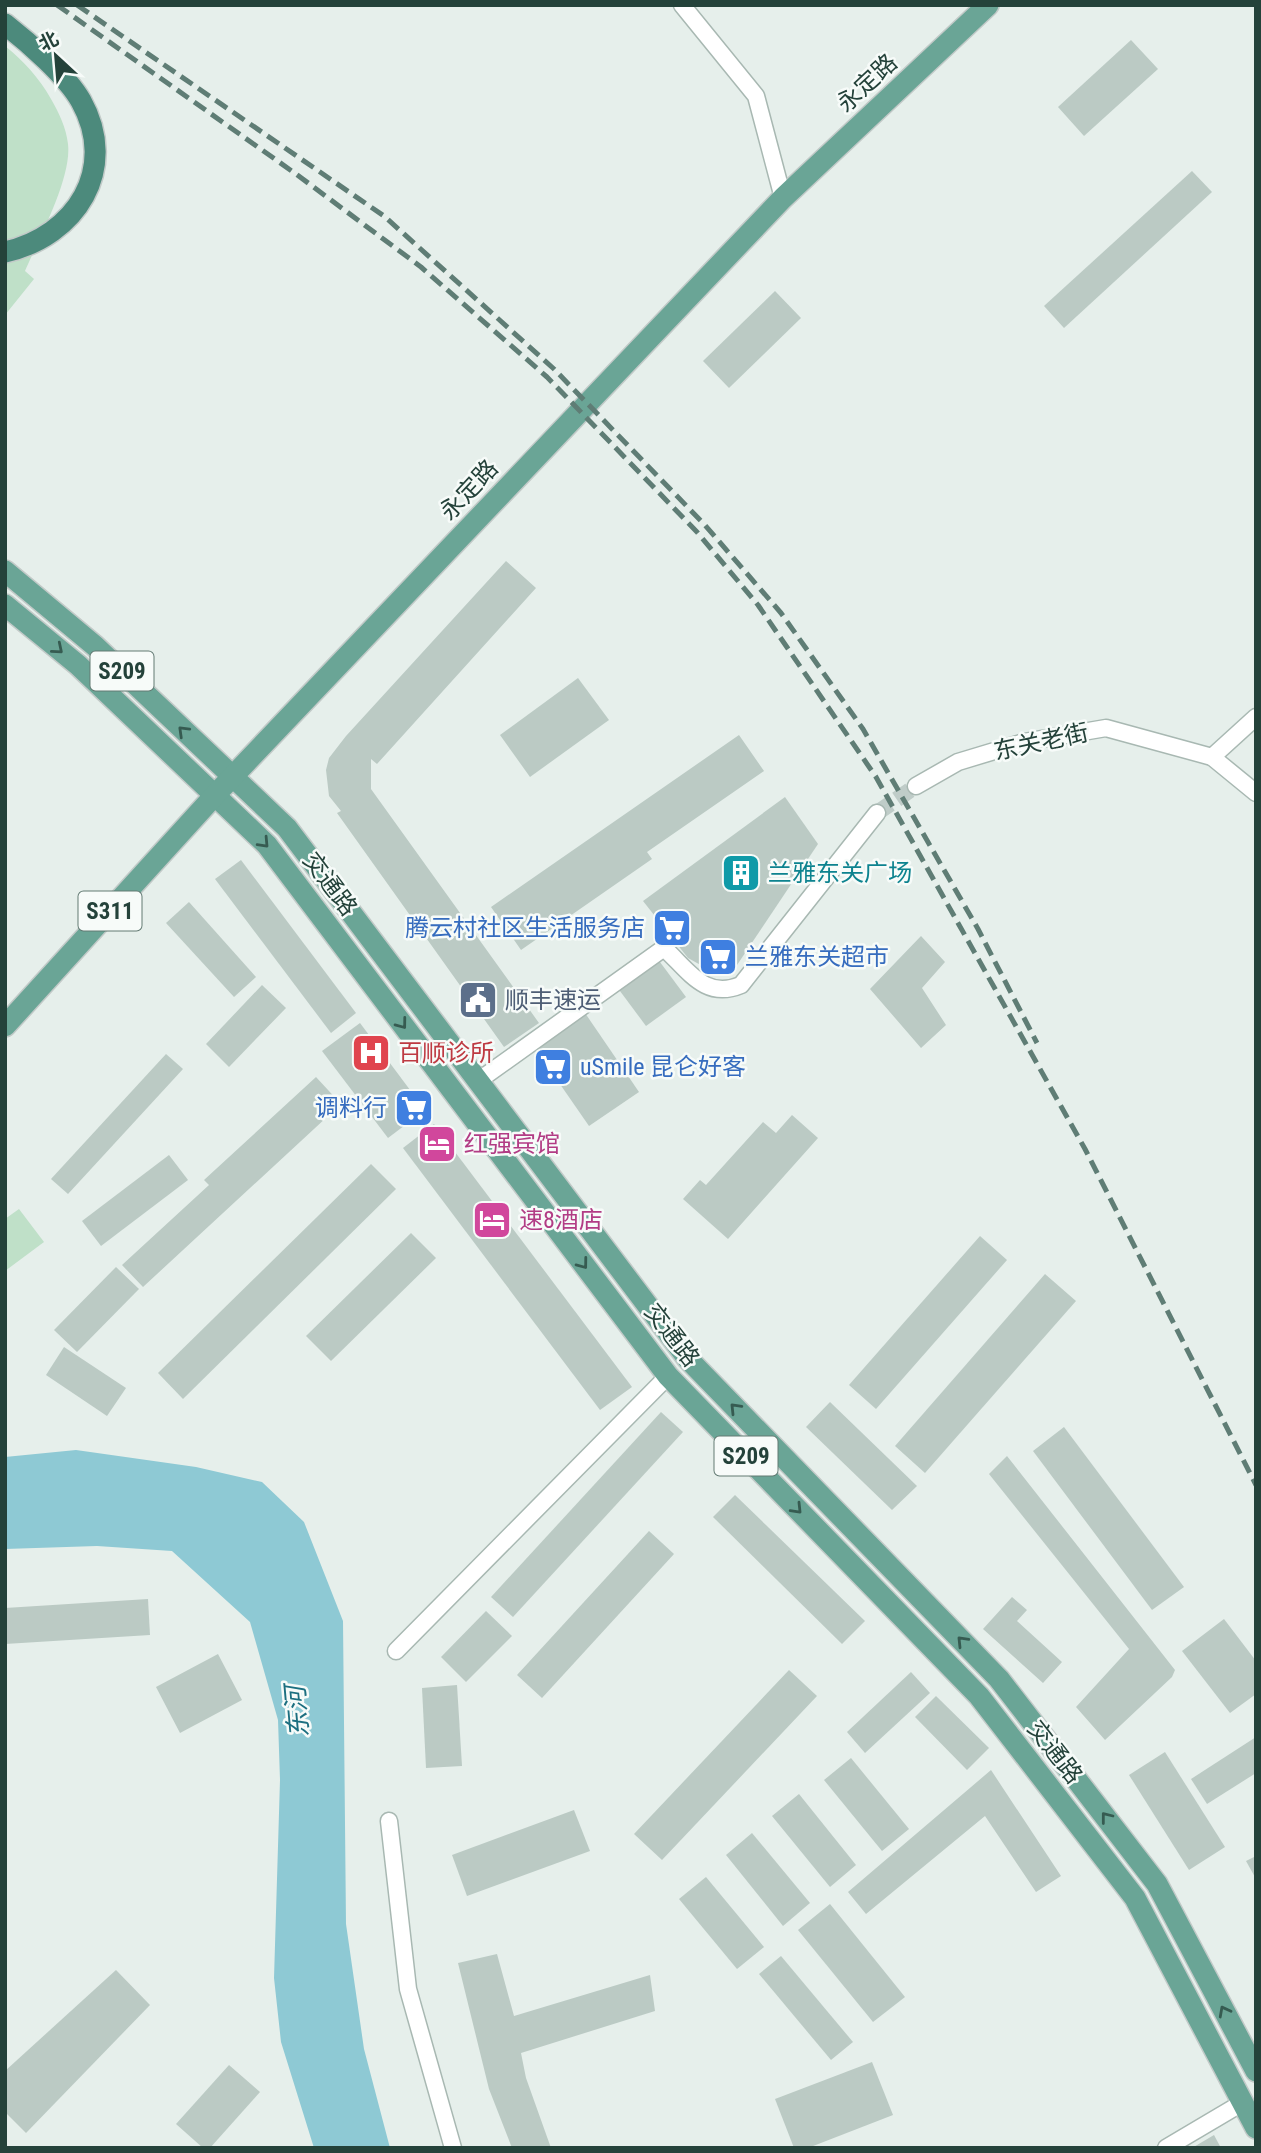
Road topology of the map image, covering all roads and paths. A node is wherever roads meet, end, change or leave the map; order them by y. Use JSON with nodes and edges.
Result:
{"nodes":[{"id":1,"x":682,"y":5,"type":"edge"},
{"id":2,"x":988,"y":5,"type":"edge"},
{"id":3,"x":5,"y":24,"type":"edge"},
{"id":4,"x":783,"y":198,"type":"junction"},
{"id":5,"x":5,"y":252,"type":"edge"},
{"id":6,"x":5,"y":571,"type":"edge"},
{"id":7,"x":5,"y":605,"type":"edge"},
{"id":8,"x":1256,"y":717,"type":"edge"},
{"id":9,"x":1212,"y":757,"type":"junction"},
{"id":10,"x":233,"y":777,"type":"junction"},
{"id":11,"x":916,"y":786,"type":"tunnel mouth"},
{"id":12,"x":1256,"y":793,"type":"edge"},
{"id":13,"x":215,"y":796,"type":"junction"},
{"id":14,"x":877,"y":813,"type":"tunnel mouth"},
{"id":15,"x":5,"y":1026,"type":"edge"},
{"id":16,"x":478,"y":1081,"type":"junction"},
{"id":17,"x":668,"y":1376,"type":"junction"},
{"id":18,"x":396,"y":1651,"type":"dead end"},
{"id":19,"x":389,"y":1821,"type":"dead end"},
{"id":20,"x":1256,"y":2071,"type":"edge"},
{"id":21,"x":1242,"y":2103,"type":"junction"},
{"id":22,"x":1256,"y":2129,"type":"edge"},
{"id":23,"x":453,"y":2148,"type":"edge"},
{"id":24,"x":1166,"y":2148,"type":"edge"}],
"edges":[{"from":1,"to":4,"type":"street"},
{"from":2,"to":4,"type":"main road","name":"永定路"},
{"from":3,"to":5,"type":"highway"},
{"from":4,"to":10,"type":"main road","name":"永定路"},
{"from":10,"to":6,"type":"main road","name":"交通路","number":"S209","one_way":true},
{"from":7,"to":13,"type":"main road","name":"交通路","number":"S209","one_way":true},
{"from":8,"to":9,"type":"street"},
{"from":9,"to":11,"type":"street","name":"东关老街"},
{"from":9,"to":12,"type":"street"},
{"from":10,"to":13,"type":"main road","name":"永定路"},
{"from":10,"to":16,"type":"main road","name":"交通路","number":"S209"},
{"from":13,"to":15,"type":"main road","name":"永定路","number":"S311"},
{"from":13,"to":17,"type":"main road","name":"交通路","number":"S209","one_way":true},
{"from":14,"to":16,"type":"street"},
{"from":20,"to":16,"type":"main road","name":"交通路","number":"S209","one_way":true},
{"from":17,"to":18,"type":"street"},
{"from":17,"to":21,"type":"main road","name":"交通路","number":"S209","one_way":true},
{"from":19,"to":23,"type":"street"},
{"from":21,"to":22,"type":"main road","name":"交通路","number":"S209"},
{"from":21,"to":24,"type":"street"}]}
